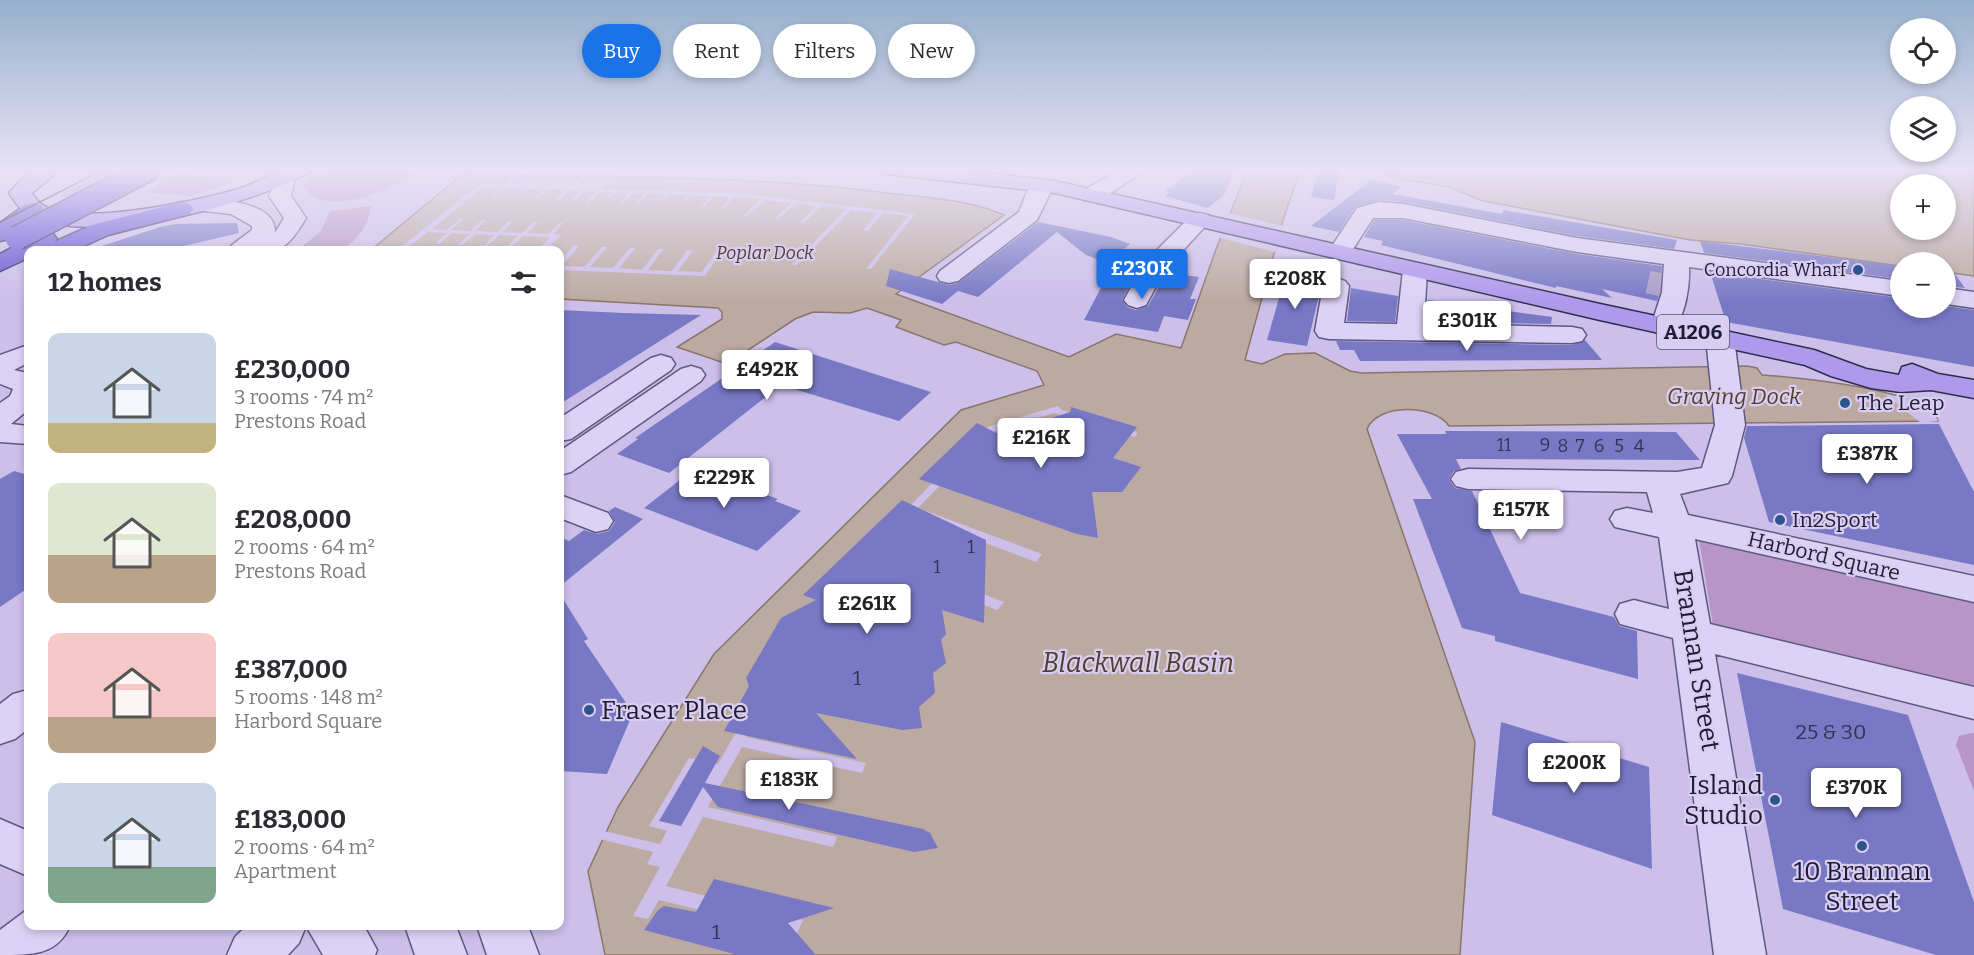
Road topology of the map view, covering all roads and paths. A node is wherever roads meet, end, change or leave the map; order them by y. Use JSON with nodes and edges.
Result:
{"nodes":[{"id":1,"x":14,"y":213,"type":"edge"},
{"id":2,"x":56,"y":213,"type":"edge"},
{"id":3,"x":61,"y":213,"type":"edge"},
{"id":4,"x":104,"y":213,"type":"edge"},
{"id":5,"x":152,"y":213,"type":"edge"},
{"id":6,"x":170,"y":213,"type":"edge"},
{"id":7,"x":249,"y":213,"type":"edge"},
{"id":8,"x":291,"y":213,"type":"edge"},
{"id":9,"x":1030,"y":213,"type":"edge"},
{"id":10,"x":1169,"y":213,"type":"edge"},
{"id":11,"x":1367,"y":213,"type":"edge"},
{"id":12,"x":1411,"y":213,"type":"edge"},
{"id":13,"x":1211,"y":222,"type":"junction"},
{"id":14,"x":6,"y":240,"type":"edge"},
{"id":15,"x":51,"y":245,"type":"edge"},
{"id":16,"x":246,"y":246,"type":"edge"},
{"id":17,"x":271,"y":246,"type":"edge"},
{"id":18,"x":1340,"y":252,"type":"junction"},
{"id":19,"x":24,"y":255,"type":"edge"},
{"id":20,"x":1675,"y":257,"type":"junction"},
{"id":21,"x":0,"y":264,"type":"edge"},
{"id":22,"x":24,"y":268,"type":"edge"},
{"id":23,"x":1415,"y":270,"type":"junction"},
{"id":24,"x":950,"y":276,"type":"dead end"},
{"id":25,"x":0,"y":282,"type":"edge"},
{"id":26,"x":1336,"y":286,"type":"dead end"},
{"id":27,"x":1890,"y":288,"type":"edge"},
{"id":28,"x":1956,"y":297,"type":"edge"},
{"id":29,"x":1137,"y":300,"type":"dead end"},
{"id":30,"x":1974,"y":300,"type":"edge"},
{"id":31,"x":1664,"y":326,"type":"junction"},
{"id":32,"x":1410,"y":332,"type":"junction"},
{"id":33,"x":1572,"y":335,"type":"dead end"},
{"id":34,"x":1721,"y":352,"type":"junction"},
{"id":35,"x":661,"y":364,"type":"dead end"},
{"id":36,"x":691,"y":375,"type":"dead end"},
{"id":37,"x":1974,"y":389,"type":"edge"},
{"id":38,"x":564,"y":429,"type":"edge"},
{"id":39,"x":0,"y":433,"type":"edge"},
{"id":40,"x":24,"y":435,"type":"edge"},
{"id":41,"x":564,"y":462,"type":"edge"},
{"id":42,"x":1468,"y":479,"type":"dead end"},
{"id":43,"x":1677,"y":482,"type":"junction"},
{"id":44,"x":1627,"y":519,"type":"dead end"},
{"id":45,"x":1675,"y":526,"type":"junction"},
{"id":46,"x":1974,"y":589,"type":"edge"},
{"id":47,"x":1634,"y":614,"type":"dead end"},
{"id":48,"x":1692,"y":631,"type":"junction"},
{"id":49,"x":0,"y":694,"type":"edge"},
{"id":50,"x":1974,"y":702,"type":"edge"},
{"id":51,"x":24,"y":703,"type":"edge"},
{"id":52,"x":24,"y":707,"type":"edge"},
{"id":53,"x":0,"y":727,"type":"edge"},
{"id":54,"x":0,"y":840,"type":"edge"},
{"id":55,"x":24,"y":853,"type":"edge"},
{"id":56,"x":40,"y":930,"type":"edge"},
{"id":57,"x":277,"y":930,"type":"edge"},
{"id":58,"x":336,"y":930,"type":"edge"},
{"id":59,"x":432,"y":930,"type":"edge"},
{"id":60,"x":504,"y":930,"type":"edge"},
{"id":61,"x":9,"y":955,"type":"edge"},
{"id":62,"x":253,"y":955,"type":"edge"},
{"id":63,"x":349,"y":955,"type":"edge"},
{"id":64,"x":441,"y":955,"type":"edge"},
{"id":65,"x":513,"y":955,"type":"edge"},
{"id":66,"x":1740,"y":955,"type":"edge"}],
"edges":[{"from":1,"to":14,"type":"highway"},
{"from":2,"to":5,"type":"main road"},
{"from":3,"to":14,"type":"highway","bridge":true},
{"from":4,"to":15,"type":"highway"},
{"from":6,"to":15,"type":"highway"},
{"from":7,"to":16,"type":"street"},
{"from":8,"to":17,"type":"street"},
{"from":9,"to":24,"type":"street"},
{"from":10,"to":13,"type":"main road","number":"A1206"},
{"from":11,"to":18,"type":"street"},
{"from":12,"to":20,"type":"street"},
{"from":13,"to":18,"type":"main road","number":"A1206"},
{"from":13,"to":29,"type":"street"},
{"from":18,"to":23,"type":"main road","number":"A1206"},
{"from":19,"to":21,"type":"highway"},
{"from":20,"to":27,"type":"street"},
{"from":20,"to":31,"type":"street"},
{"from":22,"to":25,"type":"highway"},
{"from":23,"to":31,"type":"main road","number":"A1206"},
{"from":23,"to":32,"type":"street"},
{"from":26,"to":32,"type":"street"},
{"from":28,"to":30,"type":"street"},
{"from":31,"to":34,"type":"main road","number":"A1206"},
{"from":32,"to":33,"type":"street"},
{"from":34,"to":37,"type":"main road","number":"A1206"},
{"from":34,"to":43,"type":"street"},
{"from":35,"to":38,"type":"street"},
{"from":36,"to":41,"type":"street"},
{"from":39,"to":40,"type":"street"},
{"from":42,"to":43,"type":"street"},
{"from":43,"to":45,"type":"street","name":"Brannan Street"},
{"from":44,"to":45,"type":"street","name":"Harbord Square"},
{"from":45,"to":46,"type":"street","name":"Harbord Square"},
{"from":45,"to":48,"type":"street","name":"Brannan Street"},
{"from":47,"to":48,"type":"street"},
{"from":48,"to":50,"type":"street"},
{"from":48,"to":66,"type":"street","name":"Brannan Street"},
{"from":49,"to":51,"type":"street"},
{"from":52,"to":53,"type":"street"},
{"from":54,"to":55,"type":"street"},
{"from":56,"to":61,"type":"street"},
{"from":57,"to":62,"type":"street"},
{"from":58,"to":63,"type":"street"},
{"from":59,"to":64,"type":"street"},
{"from":60,"to":65,"type":"street"}]}
